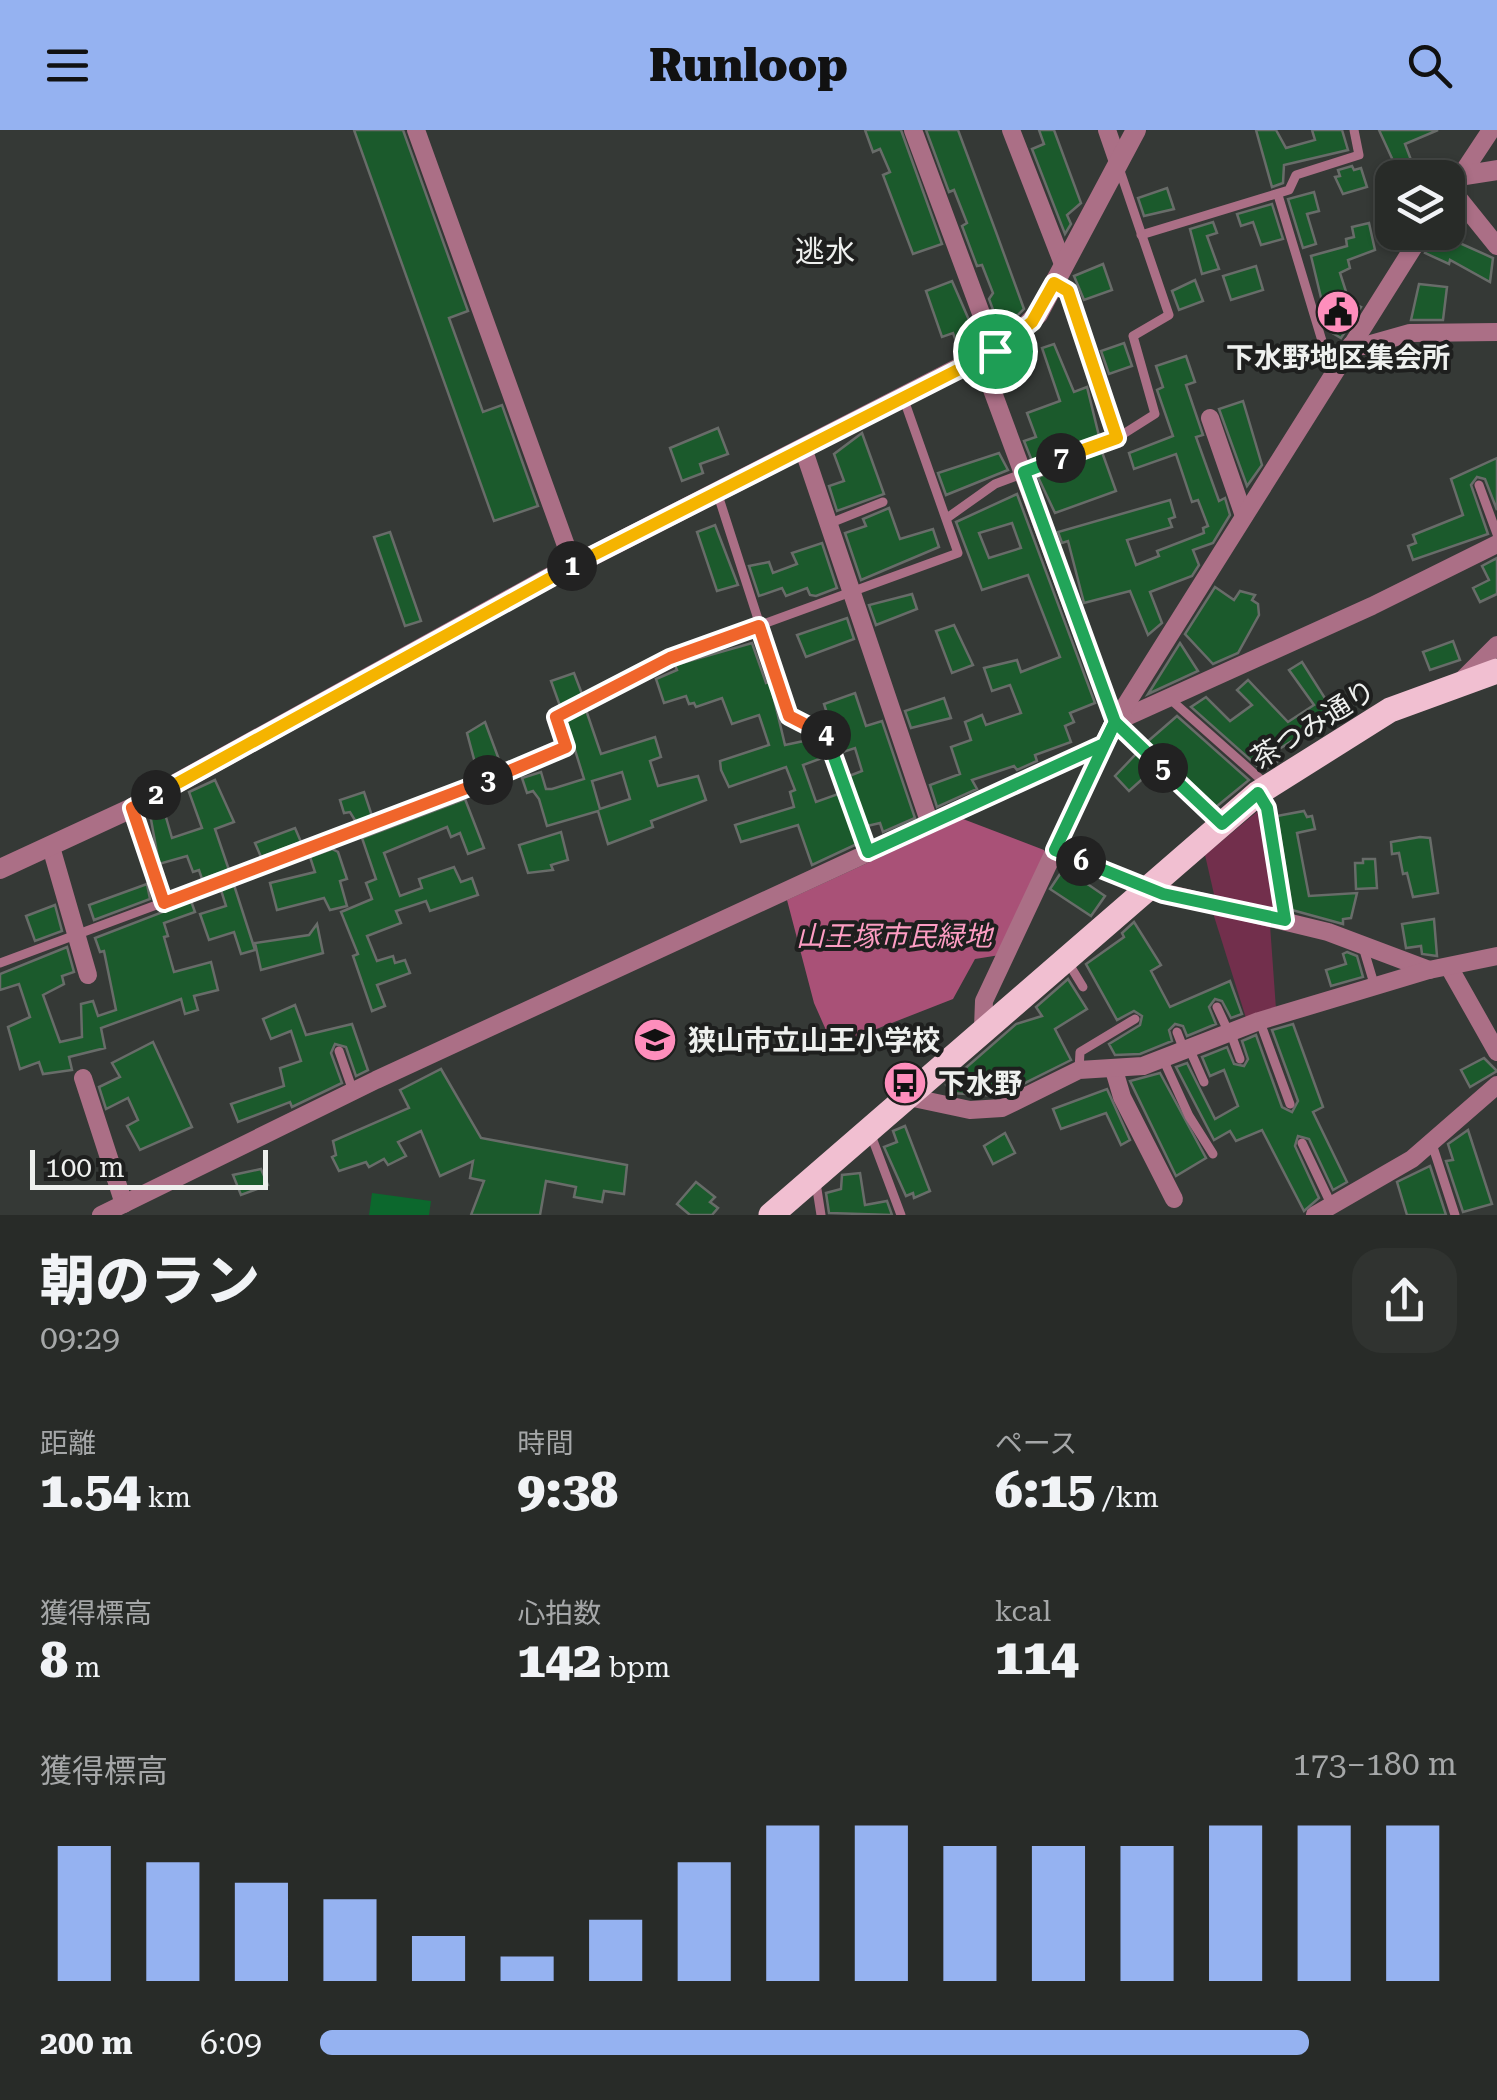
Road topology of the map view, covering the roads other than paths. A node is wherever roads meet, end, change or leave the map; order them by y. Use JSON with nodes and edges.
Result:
{"nodes":[{"id":1,"x":416,"y":130,"type":"edge"},
{"id":2,"x":913,"y":130,"type":"edge"},
{"id":3,"x":1012,"y":130,"type":"edge"},
{"id":4,"x":1107,"y":130,"type":"edge"},
{"id":5,"x":1136,"y":130,"type":"edge"},
{"id":6,"x":1354,"y":130,"type":"edge"},
{"id":7,"x":1491,"y":130,"type":"edge"},
{"id":8,"x":1117,"y":159,"type":"junction"},
{"id":9,"x":1465,"y":168,"type":"edge"},
{"id":10,"x":1497,"y":170,"type":"edge"},
{"id":11,"x":1465,"y":182,"type":"edge"},
{"id":12,"x":1278,"y":194,"type":"junction"},
{"id":13,"x":1465,"y":202,"type":"edge"},
{"id":14,"x":1141,"y":235,"type":"junction"},
{"id":15,"x":1497,"y":246,"type":"edge"},
{"id":16,"x":1411,"y":250,"type":"edge"},
{"id":17,"x":1058,"y":274,"type":"junction"},
{"id":18,"x":1497,"y":332,"type":"edge"},
{"id":19,"x":1351,"y":345,"type":"junction"},
{"id":20,"x":988,"y":355,"type":"junction"},
{"id":21,"x":1332,"y":375,"type":"junction"},
{"id":22,"x":903,"y":397,"type":"junction"},
{"id":23,"x":1210,"y":418,"type":"dead end"},
{"id":24,"x":1117,"y":438,"type":"junction"},
{"id":25,"x":803,"y":448,"type":"junction"},
{"id":26,"x":1024,"y":472,"type":"junction"},
{"id":27,"x":1479,"y":485,"type":"dead end"},
{"id":28,"x":716,"y":492,"type":"junction"},
{"id":29,"x":883,"y":502,"type":"dead end"},
{"id":30,"x":1244,"y":516,"type":"junction"},
{"id":31,"x":947,"y":518,"type":"junction"},
{"id":32,"x":828,"y":524,"type":"junction"},
{"id":33,"x":1497,"y":534,"type":"edge"},
{"id":34,"x":1497,"y":544,"type":"edge"},
{"id":35,"x":573,"y":566,"type":"junction"},
{"id":36,"x":850,"y":591,"type":"junction"},
{"id":37,"x":759,"y":626,"type":"junction"},
{"id":38,"x":1497,"y":645,"type":"edge"},
{"id":39,"x":1497,"y":672,"type":"edge"},
{"id":40,"x":1460,"y":682,"type":"junction"},
{"id":41,"x":1170,"y":699,"type":"junction"},
{"id":42,"x":1115,"y":722,"type":"junction"},
{"id":43,"x":1104,"y":744,"type":"junction"},
{"id":44,"x":1263,"y":789,"type":"junction"},
{"id":45,"x":132,"y":808,"type":"junction"},
{"id":46,"x":930,"y":824,"type":"junction"},
{"id":47,"x":1222,"y":824,"type":"junction"},
{"id":48,"x":51,"y":847,"type":"junction"},
{"id":49,"x":1055,"y":850,"type":"junction"},
{"id":50,"x":868,"y":852,"type":"junction"},
{"id":51,"x":0,"y":869,"type":"edge"},
{"id":52,"x":1145,"y":888,"type":"junction"},
{"id":53,"x":164,"y":903,"type":"junction"},
{"id":54,"x":1285,"y":920,"type":"junction"},
{"id":55,"x":76,"y":933,"type":"junction"},
{"id":56,"x":1362,"y":943,"type":"junction"},
{"id":57,"x":1497,"y":956,"type":"edge"},
{"id":58,"x":1065,"y":957,"type":"junction"},
{"id":59,"x":0,"y":963,"type":"edge"},
{"id":60,"x":1439,"y":968,"type":"junction"},
{"id":61,"x":88,"y":975,"type":"dead end"},
{"id":62,"x":1083,"y":987,"type":"dead end"},
{"id":63,"x":1376,"y":987,"type":"junction"},
{"id":64,"x":1217,"y":1007,"type":"dead end"},
{"id":65,"x":1135,"y":1020,"type":"dead end"},
{"id":66,"x":1259,"y":1021,"type":"junction"},
{"id":67,"x":982,"y":1028,"type":"junction"},
{"id":68,"x":1229,"y":1031,"type":"junction"},
{"id":69,"x":1183,"y":1043,"type":"junction"},
{"id":70,"x":339,"y":1052,"type":"dead end"},
{"id":71,"x":1497,"y":1052,"type":"edge"},
{"id":72,"x":1163,"y":1058,"type":"junction"},
{"id":73,"x":1240,"y":1060,"type":"dead end"},
{"id":74,"x":1078,"y":1070,"type":"junction"},
{"id":75,"x":1114,"y":1070,"type":"junction"},
{"id":76,"x":83,"y":1078,"type":"dead end"},
{"id":77,"x":1204,"y":1082,"type":"dead end"},
{"id":78,"x":1497,"y":1085,"type":"edge"},
{"id":79,"x":353,"y":1091,"type":"junction"},
{"id":80,"x":904,"y":1096,"type":"junction"},
{"id":81,"x":1290,"y":1104,"type":"dead end"},
{"id":82,"x":868,"y":1128,"type":"junction"},
{"id":83,"x":1302,"y":1142,"type":"dead end"},
{"id":84,"x":1432,"y":1144,"type":"junction"},
{"id":85,"x":1212,"y":1154,"type":"dead end"},
{"id":86,"x":815,"y":1174,"type":"junction"},
{"id":87,"x":1174,"y":1198,"type":"dead end"},
{"id":88,"x":124,"y":1204,"type":"junction"},
{"id":89,"x":1324,"y":1210,"type":"edge"},
{"id":90,"x":101,"y":1215,"type":"edge"},
{"id":91,"x":771,"y":1215,"type":"edge"},
{"id":92,"x":822,"y":1215,"type":"edge"},
{"id":93,"x":901,"y":1215,"type":"edge"},
{"id":94,"x":1455,"y":1215,"type":"edge"}],
"edges":[{"from":1,"to":35,"type":"street"},
{"from":2,"to":20,"type":"street"},
{"from":3,"to":17,"type":"street"},
{"from":4,"to":8,"type":"street"},
{"from":5,"to":8,"type":"street"},
{"from":6,"to":12,"type":"lane"},
{"from":7,"to":9,"type":"street"},
{"from":8,"to":14,"type":"lane"},
{"from":8,"to":17,"type":"street"},
{"from":10,"to":11,"type":"street"},
{"from":12,"to":14,"type":"lane"},
{"from":12,"to":21,"type":"lane"},
{"from":13,"to":15,"type":"street"},
{"from":14,"to":24,"type":"lane"},
{"from":16,"to":19,"type":"street"},
{"from":17,"to":20,"type":"street"},
{"from":17,"to":24,"type":"street"},
{"from":18,"to":19,"type":"street"},
{"from":19,"to":21,"type":"street"},
{"from":20,"to":22,"type":"street"},
{"from":20,"to":26,"type":"street"},
{"from":21,"to":30,"type":"street"},
{"from":22,"to":25,"type":"street"},
{"from":22,"to":31,"type":"lane"},
{"from":23,"to":30,"type":"street"},
{"from":24,"to":26,"type":"lane"},
{"from":25,"to":28,"type":"street"},
{"from":25,"to":32,"type":"street"},
{"from":26,"to":31,"type":"lane"},
{"from":26,"to":42,"type":"street"},
{"from":27,"to":33,"type":"lane"},
{"from":28,"to":35,"type":"street"},
{"from":28,"to":37,"type":"lane"},
{"from":29,"to":32,"type":"lane"},
{"from":30,"to":42,"type":"street"},
{"from":31,"to":36,"type":"lane"},
{"from":32,"to":36,"type":"street"},
{"from":34,"to":41,"type":"street"},
{"from":35,"to":45,"type":"street"},
{"from":36,"to":37,"type":"lane"},
{"from":36,"to":46,"type":"street"},
{"from":37,"to":50,"type":"lane"},
{"from":37,"to":53,"type":"lane"},
{"from":38,"to":40,"type":"street"},
{"from":39,"to":40,"type":"main road","name":"茶つみ通り"},
{"from":40,"to":44,"type":"main road","name":"茶つみ通り"},
{"from":41,"to":42,"type":"street"},
{"from":41,"to":44,"type":"lane"},
{"from":42,"to":43,"type":"street"},
{"from":42,"to":47,"type":"lane"},
{"from":43,"to":46,"type":"street"},
{"from":43,"to":49,"type":"street"},
{"from":44,"to":47,"type":"main road","name":"茶つみ通り"},
{"from":44,"to":54,"type":"lane"},
{"from":45,"to":48,"type":"street"},
{"from":45,"to":53,"type":"lane"},
{"from":46,"to":50,"type":"street"},
{"from":47,"to":52,"type":"main road","name":"茶つみ通り"},
{"from":48,"to":51,"type":"street"},
{"from":48,"to":55,"type":"street"},
{"from":49,"to":52,"type":"lane"},
{"from":49,"to":67,"type":"street"},
{"from":50,"to":79,"type":"street"},
{"from":52,"to":54,"type":"street"},
{"from":52,"to":58,"type":"main road","name":"茶つみ通り"},
{"from":53,"to":55,"type":"lane"},
{"from":54,"to":56,"type":"street"},
{"from":55,"to":59,"type":"lane"},
{"from":55,"to":61,"type":"street"},
{"from":56,"to":60,"type":"street"},
{"from":56,"to":63,"type":"lane"},
{"from":57,"to":60,"type":"street"},
{"from":58,"to":62,"type":"lane"},
{"from":58,"to":67,"type":"main road","name":"茶つみ通り"},
{"from":60,"to":63,"type":"street"},
{"from":60,"to":71,"type":"street"},
{"from":63,"to":66,"type":"street"},
{"from":64,"to":68,"type":"lane"},
{"from":65,"to":74,"type":"lane"},
{"from":66,"to":68,"type":"street"},
{"from":66,"to":81,"type":"lane"},
{"from":67,"to":80,"type":"main road","name":"茶つみ通り"},
{"from":68,"to":69,"type":"street"},
{"from":68,"to":73,"type":"lane"},
{"from":69,"to":72,"type":"street"},
{"from":69,"to":77,"type":"lane"},
{"from":70,"to":79,"type":"lane"},
{"from":72,"to":75,"type":"street"},
{"from":72,"to":85,"type":"lane"},
{"from":74,"to":75,"type":"street"},
{"from":74,"to":80,"type":"street"},
{"from":75,"to":87,"type":"street"},
{"from":76,"to":88,"type":"street"},
{"from":78,"to":84,"type":"street"},
{"from":79,"to":88,"type":"street"},
{"from":80,"to":82,"type":"main road","name":"茶つみ通り"},
{"from":82,"to":86,"type":"main road","name":"茶つみ通り"},
{"from":82,"to":93,"type":"lane"},
{"from":83,"to":89,"type":"lane"},
{"from":84,"to":89,"type":"street"},
{"from":84,"to":94,"type":"lane"},
{"from":86,"to":91,"type":"main road","name":"茶つみ通り"},
{"from":86,"to":92,"type":"lane"},
{"from":88,"to":90,"type":"street"}]}
